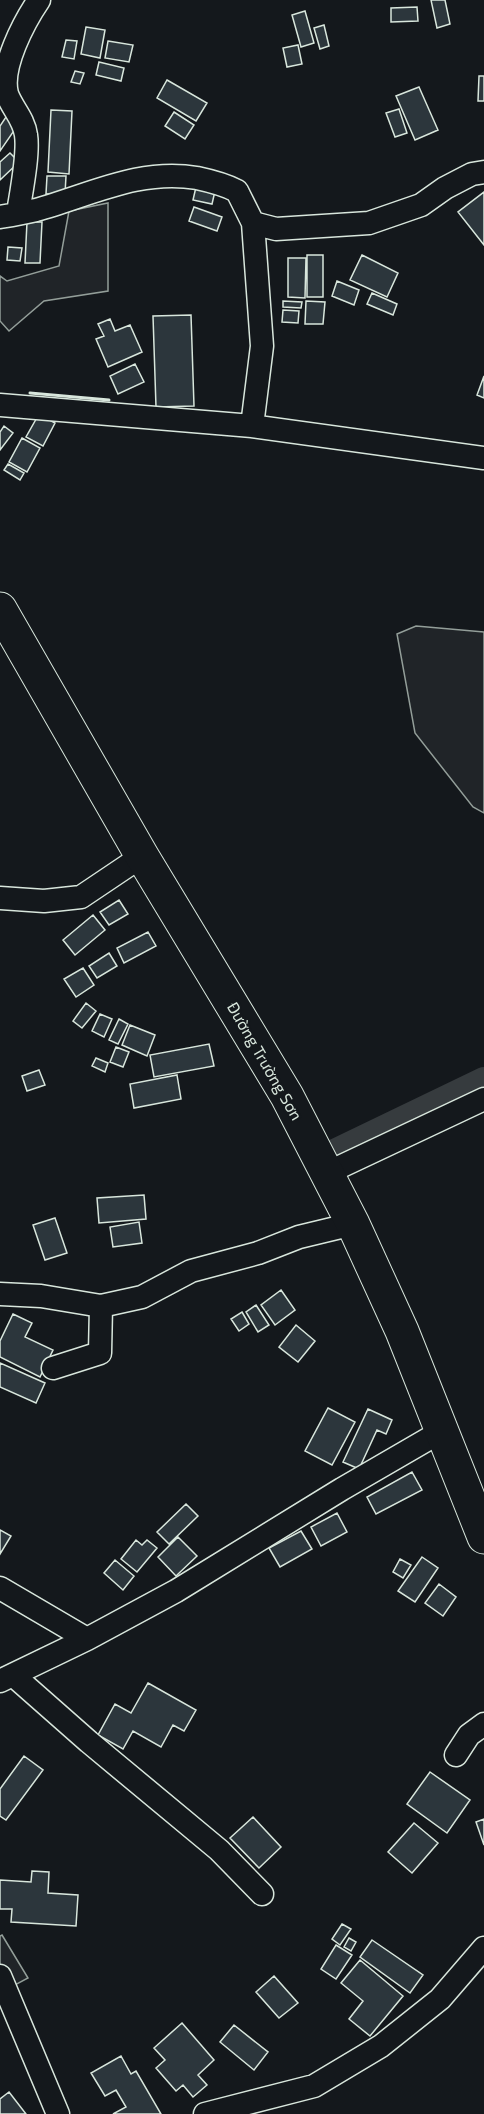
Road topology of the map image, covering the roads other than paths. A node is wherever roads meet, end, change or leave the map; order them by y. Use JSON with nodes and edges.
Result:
{"nodes":[{"id":1,"x":39,"y":0,"type":"edge"},
{"id":2,"x":484,"y":172,"type":"edge"},
{"id":3,"x":9,"y":215,"type":"edge"},
{"id":4,"x":253,"y":223,"type":"junction"},
{"id":5,"x":0,"y":405,"type":"edge"},
{"id":6,"x":252,"y":426,"type":"junction"},
{"id":7,"x":484,"y":458,"type":"edge"},
{"id":8,"x":0,"y":609,"type":"edge"},
{"id":9,"x":142,"y":856,"type":"junction"},
{"id":10,"x":0,"y":898,"type":"edge"},
{"id":11,"x":484,"y":1099,"type":"edge"},
{"id":12,"x":327,"y":1173,"type":"junction"},
{"id":13,"x":353,"y":1224,"type":"junction"},
{"id":14,"x":0,"y":1294,"type":"edge"},
{"id":15,"x":101,"y":1306,"type":"junction"},
{"id":16,"x":53,"y":1368,"type":"dead end"},
{"id":17,"x":442,"y":1431,"type":"junction"},
{"id":18,"x":484,"y":1537,"type":"edge"},
{"id":19,"x":0,"y":1588,"type":"edge"},
{"id":20,"x":87,"y":1639,"type":"junction"},
{"id":21,"x":6,"y":1678,"type":"edge"},
{"id":22,"x":484,"y":1724,"type":"edge"},
{"id":23,"x":456,"y":1755,"type":"dead end"},
{"id":24,"x":262,"y":1894,"type":"dead end"},
{"id":25,"x":484,"y":1948,"type":"edge"},
{"id":26,"x":0,"y":1976,"type":"edge"},
{"id":27,"x":58,"y":2114,"type":"edge"},
{"id":28,"x":205,"y":2114,"type":"edge"}],
"edges":[{"from":1,"to":3,"type":"street"},
{"from":2,"to":4,"type":"street"},
{"from":3,"to":4,"type":"street"},
{"from":4,"to":6,"type":"street"},
{"from":5,"to":6,"type":"street"},
{"from":6,"to":7,"type":"street"},
{"from":8,"to":9,"type":"highway","name":"Đường Trường Sơn"},
{"from":9,"to":10,"type":"street"},
{"from":9,"to":12,"type":"highway","name":"Đường Trường Sơn"},
{"from":11,"to":12,"type":"street"},
{"from":12,"to":13,"type":"highway","name":"Đường Trường Sơn"},
{"from":13,"to":15,"type":"street"},
{"from":13,"to":17,"type":"highway","name":"Đường Trường Sơn"},
{"from":14,"to":15,"type":"street"},
{"from":15,"to":16,"type":"street"},
{"from":17,"to":18,"type":"highway","name":"Đường Trường Sơn"},
{"from":17,"to":20,"type":"street"},
{"from":19,"to":20,"type":"street"},
{"from":20,"to":21,"type":"street"},
{"from":21,"to":24,"type":"street"},
{"from":22,"to":23,"type":"street"},
{"from":25,"to":28,"type":"street"},
{"from":26,"to":27,"type":"street"}]}
